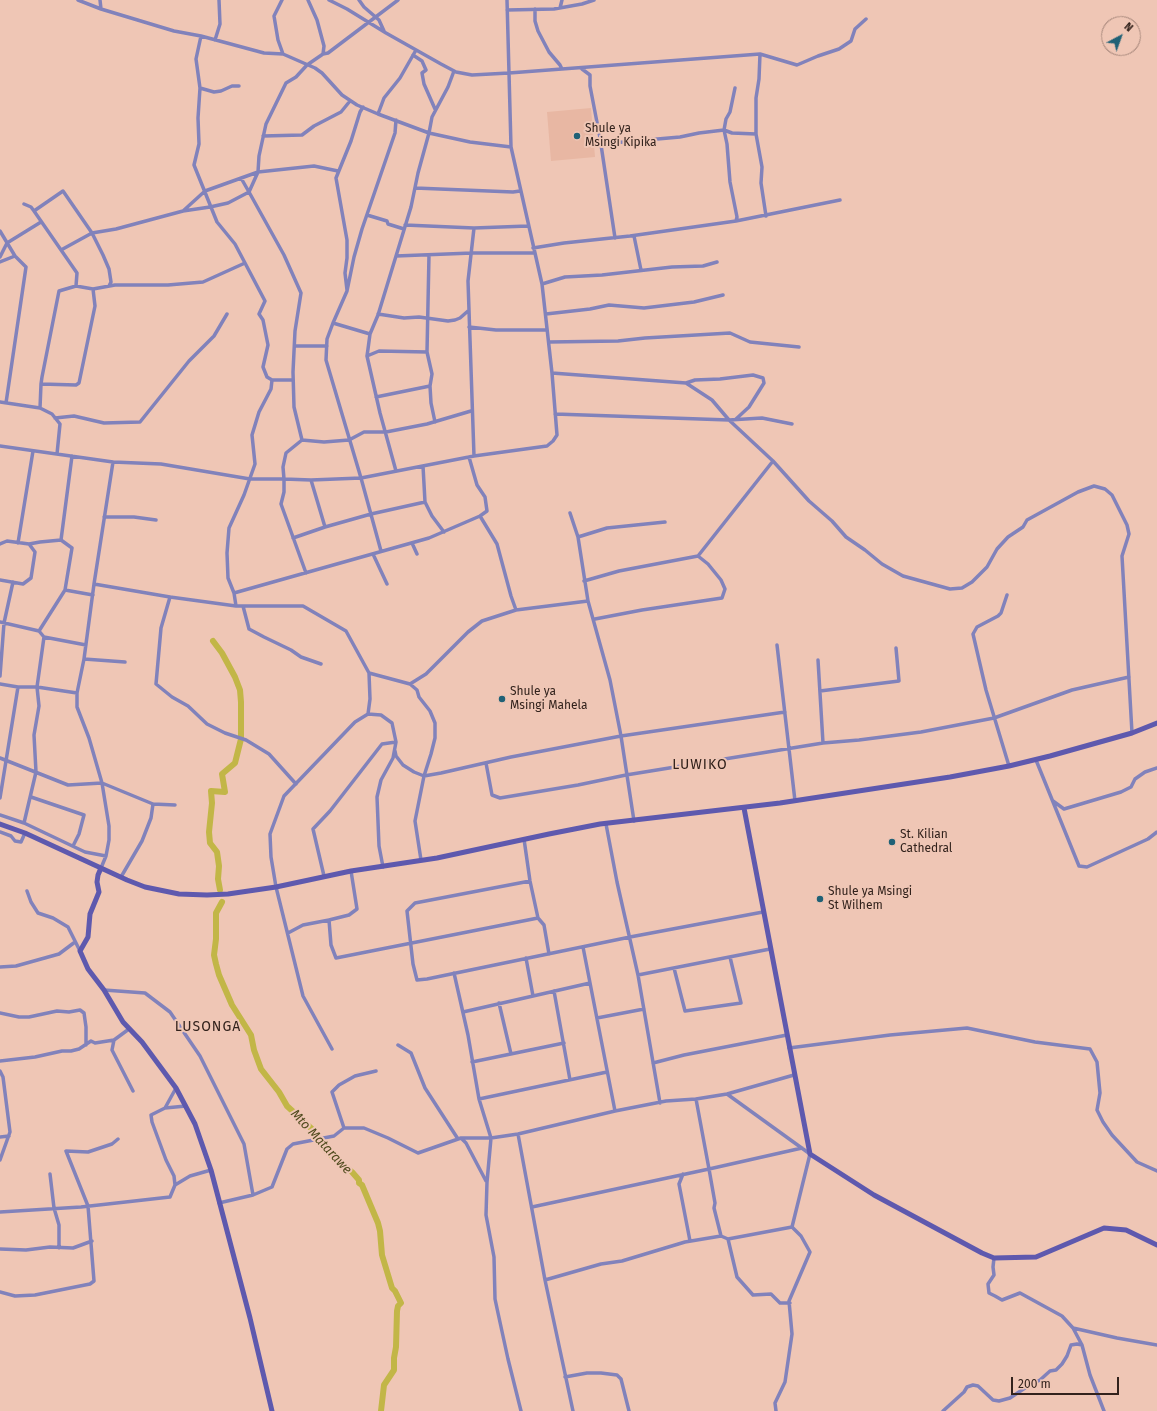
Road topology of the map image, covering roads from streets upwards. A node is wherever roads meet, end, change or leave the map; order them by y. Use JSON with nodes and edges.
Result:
{"nodes":[{"id":1,"x":78,"y":0,"type":"edge"},
{"id":2,"x":100,"y":0,"type":"edge"},
{"id":3,"x":219,"y":0,"type":"edge"},
{"id":4,"x":282,"y":0,"type":"edge"},
{"id":5,"x":308,"y":0,"type":"edge"},
{"id":6,"x":329,"y":0,"type":"edge"},
{"id":7,"x":359,"y":0,"type":"edge"},
{"id":8,"x":398,"y":0,"type":"edge"},
{"id":9,"x":507,"y":0,"type":"edge"},
{"id":10,"x":562,"y":0,"type":"edge"},
{"id":11,"x":594,"y":0,"type":"edge"},
{"id":12,"x":560,"y":8,"type":"junction"},
{"id":13,"x":101,"y":9,"type":"junction"},
{"id":14,"x":535,"y":9,"type":"junction"},
{"id":15,"x":507,"y":10,"type":"junction"},
{"id":16,"x":376,"y":18,"type":"junction"},
{"id":17,"x":866,"y":19,"type":"dead end"},
{"id":18,"x":370,"y":22,"type":"junction"},
{"id":19,"x":386,"y":33,"type":"junction"},
{"id":20,"x":201,"y":36,"type":"junction"},
{"id":21,"x":215,"y":40,"type":"junction"},
{"id":22,"x":416,"y":50,"type":"junction"},
{"id":23,"x":283,"y":54,"type":"junction"},
{"id":24,"x":323,"y":54,"type":"junction"},
{"id":25,"x":760,"y":54,"type":"junction"},
{"id":26,"x":413,"y":55,"type":"junction"},
{"id":27,"x":307,"y":64,"type":"junction"},
{"id":28,"x":581,"y":68,"type":"junction"},
{"id":29,"x":562,"y":69,"type":"junction"},
{"id":30,"x":454,"y":71,"type":"junction"},
{"id":31,"x":509,"y":73,"type":"junction"},
{"id":32,"x":239,"y":86,"type":"dead end"},
{"id":33,"x":200,"y":88,"type":"junction"},
{"id":34,"x":735,"y":88,"type":"dead end"},
{"id":35,"x":350,"y":101,"type":"junction"},
{"id":36,"x":363,"y":108,"type":"junction"},
{"id":37,"x":436,"y":109,"type":"junction"},
{"id":38,"x":378,"y":114,"type":"junction"},
{"id":39,"x":396,"y":120,"type":"junction"},
{"id":40,"x":724,"y":130,"type":"junction"},
{"id":41,"x":429,"y":133,"type":"junction"},
{"id":42,"x":756,"y":134,"type":"junction"},
{"id":43,"x":263,"y":136,"type":"junction"},
{"id":44,"x":601,"y":144,"type":"junction"},
{"id":45,"x":511,"y":147,"type":"junction"},
{"id":46,"x":338,"y":171,"type":"junction"},
{"id":47,"x":258,"y":172,"type":"junction"},
{"id":48,"x":241,"y":178,"type":"junction"},
{"id":49,"x":414,"y":188,"type":"junction"},
{"id":50,"x":205,"y":191,"type":"junction"},
{"id":51,"x":520,"y":191,"type":"junction"},
{"id":52,"x":249,"y":192,"type":"junction"},
{"id":53,"x":840,"y":200,"type":"dead end"},
{"id":54,"x":24,"y":204,"type":"dead end"},
{"id":55,"x":210,"y":207,"type":"junction"},
{"id":56,"x":183,"y":211,"type":"junction"},
{"id":57,"x":34,"y":212,"type":"junction"},
{"id":58,"x":367,"y":215,"type":"junction"},
{"id":59,"x":766,"y":216,"type":"junction"},
{"id":60,"x":736,"y":221,"type":"junction"},
{"id":61,"x":41,"y":222,"type":"junction"},
{"id":62,"x":528,"y":226,"type":"junction"},
{"id":63,"x":405,"y":227,"type":"junction"},
{"id":64,"x":474,"y":228,"type":"junction"},
{"id":65,"x":0,"y":231,"type":"edge"},
{"id":66,"x":92,"y":233,"type":"junction"},
{"id":67,"x":634,"y":236,"type":"junction"},
{"id":68,"x":615,"y":238,"type":"junction"},
{"id":69,"x":7,"y":242,"type":"junction"},
{"id":70,"x":533,"y":248,"type":"junction"},
{"id":71,"x":61,"y":250,"type":"junction"},
{"id":72,"x":472,"y":253,"type":"junction"},
{"id":73,"x":534,"y":253,"type":"junction"},
{"id":74,"x":428,"y":255,"type":"junction"},
{"id":75,"x":14,"y":256,"type":"junction"},
{"id":76,"x":396,"y":256,"type":"junction"},
{"id":77,"x":0,"y":257,"type":"edge"},
{"id":78,"x":0,"y":262,"type":"edge"},
{"id":79,"x":717,"y":262,"type":"dead end"},
{"id":80,"x":245,"y":263,"type":"junction"},
{"id":81,"x":640,"y":270,"type":"junction"},
{"id":82,"x":542,"y":284,"type":"junction"},
{"id":83,"x":76,"y":286,"type":"junction"},
{"id":84,"x":108,"y":286,"type":"junction"},
{"id":85,"x":93,"y":290,"type":"junction"},
{"id":86,"x":347,"y":291,"type":"junction"},
{"id":87,"x":723,"y":295,"type":"dead end"},
{"id":88,"x":468,"y":311,"type":"junction"},
{"id":89,"x":227,"y":314,"type":"dead end"},
{"id":90,"x":378,"y":314,"type":"junction"},
{"id":91,"x":546,"y":314,"type":"junction"},
{"id":92,"x":427,"y":319,"type":"junction"},
{"id":93,"x":333,"y":323,"type":"junction"},
{"id":94,"x":469,"y":327,"type":"junction"},
{"id":95,"x":547,"y":330,"type":"junction"},
{"id":96,"x":370,"y":334,"type":"junction"},
{"id":97,"x":549,"y":342,"type":"junction"},
{"id":98,"x":295,"y":346,"type":"junction"},
{"id":99,"x":327,"y":346,"type":"junction"},
{"id":100,"x":799,"y":347,"type":"dead end"},
{"id":101,"x":427,"y":352,"type":"junction"},
{"id":102,"x":367,"y":356,"type":"junction"},
{"id":103,"x":552,"y":373,"type":"junction"},
{"id":104,"x":272,"y":380,"type":"junction"},
{"id":105,"x":294,"y":380,"type":"junction"},
{"id":106,"x":686,"y":383,"type":"junction"},
{"id":107,"x":41,"y":384,"type":"junction"},
{"id":108,"x":430,"y":386,"type":"junction"},
{"id":109,"x":376,"y":397,"type":"junction"},
{"id":110,"x":0,"y":402,"type":"edge"},
{"id":111,"x":6,"y":403,"type":"junction"},
{"id":112,"x":40,"y":408,"type":"junction"},
{"id":113,"x":471,"y":411,"type":"junction"},
{"id":114,"x":555,"y":414,"type":"junction"},
{"id":115,"x":55,"y":418,"type":"junction"},
{"id":116,"x":736,"y":419,"type":"junction"},
{"id":117,"x":729,"y":420,"type":"junction"},
{"id":118,"x":435,"y":422,"type":"junction"},
{"id":119,"x":792,"y":424,"type":"dead end"},
{"id":120,"x":386,"y":432,"type":"junction"},
{"id":121,"x":302,"y":440,"type":"junction"},
{"id":122,"x":349,"y":440,"type":"junction"},
{"id":123,"x":0,"y":446,"type":"edge"},
{"id":124,"x":33,"y":450,"type":"junction"},
{"id":125,"x":57,"y":454,"type":"junction"},
{"id":126,"x":72,"y":456,"type":"junction"},
{"id":127,"x":471,"y":456,"type":"junction"},
{"id":128,"x":774,"y":461,"type":"junction"},
{"id":129,"x":113,"y":462,"type":"junction"},
{"id":130,"x":423,"y":466,"type":"junction"},
{"id":131,"x":396,"y":471,"type":"junction"},
{"id":132,"x":362,"y":478,"type":"junction"},
{"id":133,"x":250,"y":479,"type":"junction"},
{"id":134,"x":284,"y":479,"type":"junction"},
{"id":135,"x":311,"y":480,"type":"junction"},
{"id":136,"x":425,"y":502,"type":"junction"},
{"id":137,"x":370,"y":514,"type":"junction"},
{"id":138,"x":570,"y":514,"type":"dead end"},
{"id":139,"x":480,"y":516,"type":"junction"},
{"id":140,"x":104,"y":517,"type":"junction"},
{"id":141,"x":156,"y":520,"type":"dead end"},
{"id":142,"x":665,"y":522,"type":"dead end"},
{"id":143,"x":325,"y":527,"type":"junction"},
{"id":144,"x":444,"y":532,"type":"junction"},
{"id":145,"x":578,"y":537,"type":"junction"},
{"id":146,"x":293,"y":538,"type":"junction"},
{"id":147,"x":61,"y":540,"type":"junction"},
{"id":148,"x":18,"y":543,"type":"junction"},
{"id":149,"x":412,"y":543,"type":"junction"},
{"id":150,"x":0,"y":544,"type":"edge"},
{"id":151,"x":29,"y":544,"type":"junction"},
{"id":152,"x":381,"y":551,"type":"junction"},
{"id":153,"x":373,"y":554,"type":"junction"},
{"id":154,"x":417,"y":554,"type":"dead end"},
{"id":155,"x":698,"y":556,"type":"junction"},
{"id":156,"x":306,"y":573,"type":"junction"},
{"id":157,"x":0,"y":580,"type":"edge"},
{"id":158,"x":584,"y":581,"type":"junction"},
{"id":159,"x":13,"y":582,"type":"junction"},
{"id":160,"x":94,"y":584,"type":"junction"},
{"id":161,"x":387,"y":584,"type":"dead end"},
{"id":162,"x":65,"y":590,"type":"junction"},
{"id":163,"x":234,"y":593,"type":"junction"},
{"id":164,"x":93,"y":595,"type":"junction"},
{"id":165,"x":1007,"y":595,"type":"dead end"},
{"id":166,"x":170,"y":597,"type":"junction"},
{"id":167,"x":588,"y":601,"type":"junction"},
{"id":168,"x":236,"y":606,"type":"junction"},
{"id":169,"x":243,"y":606,"type":"junction"},
{"id":170,"x":516,"y":610,"type":"junction"},
{"id":171,"x":595,"y":619,"type":"junction"},
{"id":172,"x":2,"y":623,"type":"edge"},
{"id":173,"x":39,"y":631,"type":"junction"},
{"id":174,"x":44,"y":637,"type":"junction"},
{"id":175,"x":86,"y":645,"type":"junction"},
{"id":176,"x":777,"y":645,"type":"dead end"},
{"id":177,"x":896,"y":648,"type":"dead end"},
{"id":178,"x":84,"y":659,"type":"junction"},
{"id":179,"x":818,"y":660,"type":"dead end"},
{"id":180,"x":125,"y":662,"type":"dead end"},
{"id":181,"x":321,"y":664,"type":"dead end"},
{"id":182,"x":369,"y":673,"type":"junction"},
{"id":183,"x":0,"y":676,"type":"edge"},
{"id":184,"x":1129,"y":677,"type":"junction"},
{"id":185,"x":0,"y":684,"type":"edge"},
{"id":186,"x":410,"y":684,"type":"junction"},
{"id":187,"x":18,"y":687,"type":"junction"},
{"id":188,"x":37,"y":687,"type":"junction"},
{"id":189,"x":820,"y":691,"type":"junction"},
{"id":190,"x":77,"y":693,"type":"junction"},
{"id":191,"x":785,"y":712,"type":"junction"},
{"id":192,"x":368,"y":714,"type":"junction"},
{"id":193,"x":994,"y":718,"type":"junction"},
{"id":194,"x":1157,"y":723,"type":"edge"},
{"id":195,"x":1132,"y":733,"type":"junction"},
{"id":196,"x":621,"y":736,"type":"junction"},
{"id":197,"x":396,"y":742,"type":"junction"},
{"id":198,"x":823,"y":743,"type":"junction"},
{"id":199,"x":789,"y":749,"type":"junction"},
{"id":200,"x":394,"y":750,"type":"junction"},
{"id":201,"x":0,"y":758,"type":"edge"},
{"id":202,"x":6,"y":760,"type":"junction"},
{"id":203,"x":1036,"y":760,"type":"junction"},
{"id":204,"x":486,"y":763,"type":"junction"},
{"id":205,"x":1009,"y":766,"type":"junction"},
{"id":206,"x":1157,"y":768,"type":"edge"},
{"id":207,"x":36,"y":772,"type":"junction"},
{"id":208,"x":626,"y":775,"type":"junction"},
{"id":209,"x":424,"y":776,"type":"junction"},
{"id":210,"x":102,"y":783,"type":"junction"},
{"id":211,"x":296,"y":784,"type":"junction"},
{"id":212,"x":31,"y":797,"type":"junction"},
{"id":213,"x":0,"y":798,"type":"edge"},
{"id":214,"x":1053,"y":800,"type":"junction"},
{"id":215,"x":795,"y":801,"type":"junction"},
{"id":216,"x":153,"y":804,"type":"junction"},
{"id":217,"x":175,"y":805,"type":"dead end"},
{"id":218,"x":744,"y":808,"type":"junction"},
{"id":219,"x":0,"y":815,"type":"edge"},
{"id":220,"x":634,"y":821,"type":"junction"},
{"id":221,"x":24,"y":823,"type":"junction"},
{"id":222,"x":0,"y":824,"type":"edge"},
{"id":223,"x":606,"y":824,"type":"junction"},
{"id":224,"x":0,"y":832,"type":"edge"},
{"id":225,"x":1157,"y":832,"type":"edge"},
{"id":226,"x":25,"y":833,"type":"junction"},
{"id":227,"x":524,"y":839,"type":"junction"},
{"id":228,"x":73,"y":846,"type":"junction"},
{"id":229,"x":106,"y":856,"type":"junction"},
{"id":230,"x":421,"y":860,"type":"junction"},
{"id":231,"x":383,"y":866,"type":"junction"},
{"id":232,"x":101,"y":868,"type":"junction"},
{"id":233,"x":351,"y":871,"type":"junction"},
{"id":234,"x":324,"y":876,"type":"junction"},
{"id":235,"x":121,"y":877,"type":"junction"},
{"id":236,"x":530,"y":881,"type":"junction"},
{"id":237,"x":276,"y":886,"type":"junction"},
{"id":238,"x":27,"y":891,"type":"dead end"},
{"id":239,"x":763,"y":912,"type":"junction"},
{"id":240,"x":538,"y":918,"type":"junction"},
{"id":241,"x":329,"y":920,"type":"junction"},
{"id":242,"x":288,"y":933,"type":"junction"},
{"id":243,"x":630,"y":937,"type":"junction"},
{"id":244,"x":75,"y":942,"type":"junction"},
{"id":245,"x":412,"y":944,"type":"junction"},
{"id":246,"x":584,"y":947,"type":"junction"},
{"id":247,"x":770,"y":949,"type":"junction"},
{"id":248,"x":80,"y":951,"type":"junction"},
{"id":249,"x":549,"y":954,"type":"junction"},
{"id":250,"x":730,"y":957,"type":"junction"},
{"id":251,"x":526,"y":958,"type":"junction"},
{"id":252,"x":0,"y":967,"type":"edge"},
{"id":253,"x":674,"y":968,"type":"junction"},
{"id":254,"x":454,"y":973,"type":"junction"},
{"id":255,"x":638,"y":975,"type":"junction"},
{"id":256,"x":590,"y":983,"type":"junction"},
{"id":257,"x":104,"y":990,"type":"junction"},
{"id":258,"x":554,"y":991,"type":"junction"},
{"id":259,"x":533,"y":996,"type":"junction"},
{"id":260,"x":499,"y":1003,"type":"junction"},
{"id":261,"x":644,"y":1009,"type":"junction"},
{"id":262,"x":462,"y":1012,"type":"junction"},
{"id":263,"x":0,"y":1013,"type":"edge"},
{"id":264,"x":597,"y":1018,"type":"junction"},
{"id":265,"x":129,"y":1029,"type":"junction"},
{"id":266,"x":787,"y":1035,"type":"junction"},
{"id":267,"x":114,"y":1040,"type":"junction"},
{"id":268,"x":564,"y":1043,"type":"junction"},
{"id":269,"x":86,"y":1045,"type":"junction"},
{"id":270,"x":398,"y":1045,"type":"dead end"},
{"id":271,"x":332,"y":1048,"type":"dead end"},
{"id":272,"x":789,"y":1048,"type":"junction"},
{"id":273,"x":511,"y":1054,"type":"junction"},
{"id":274,"x":0,"y":1061,"type":"edge"},
{"id":275,"x":472,"y":1062,"type":"junction"},
{"id":276,"x":653,"y":1063,"type":"junction"},
{"id":277,"x":376,"y":1071,"type":"dead end"},
{"id":278,"x":0,"y":1072,"type":"edge"},
{"id":279,"x":607,"y":1072,"type":"junction"},
{"id":280,"x":794,"y":1075,"type":"junction"},
{"id":281,"x":570,"y":1080,"type":"junction"},
{"id":282,"x":176,"y":1088,"type":"junction"},
{"id":283,"x":133,"y":1091,"type":"dead end"},
{"id":284,"x":727,"y":1094,"type":"junction"},
{"id":285,"x":479,"y":1099,"type":"junction"},
{"id":286,"x":696,"y":1099,"type":"junction"},
{"id":287,"x":660,"y":1103,"type":"junction"},
{"id":288,"x":186,"y":1106,"type":"junction"},
{"id":289,"x":165,"y":1108,"type":"junction"},
{"id":290,"x":615,"y":1111,"type":"junction"},
{"id":291,"x":344,"y":1128,"type":"junction"},
{"id":292,"x":518,"y":1134,"type":"junction"},
{"id":293,"x":9,"y":1136,"type":"junction"},
{"id":294,"x":0,"y":1137,"type":"edge"},
{"id":295,"x":491,"y":1138,"type":"junction"},
{"id":296,"x":118,"y":1139,"type":"dead end"},
{"id":297,"x":459,"y":1139,"type":"junction"},
{"id":298,"x":809,"y":1147,"type":"junction"},
{"id":299,"x":802,"y":1148,"type":"junction"},
{"id":300,"x":810,"y":1154,"type":"junction"},
{"id":301,"x":0,"y":1160,"type":"edge"},
{"id":302,"x":709,"y":1169,"type":"junction"},
{"id":303,"x":211,"y":1170,"type":"junction"},
{"id":304,"x":1157,"y":1171,"type":"edge"},
{"id":305,"x":50,"y":1174,"type":"dead end"},
{"id":306,"x":683,"y":1174,"type":"junction"},
{"id":307,"x":487,"y":1182,"type":"junction"},
{"id":308,"x":175,"y":1185,"type":"junction"},
{"id":309,"x":253,"y":1195,"type":"junction"},
{"id":310,"x":219,"y":1203,"type":"junction"},
{"id":311,"x":88,"y":1206,"type":"junction"},
{"id":312,"x":532,"y":1207,"type":"junction"},
{"id":313,"x":54,"y":1208,"type":"junction"},
{"id":314,"x":0,"y":1212,"type":"edge"},
{"id":315,"x":792,"y":1227,"type":"junction"},
{"id":316,"x":722,"y":1236,"type":"junction"},
{"id":317,"x":728,"y":1239,"type":"junction"},
{"id":318,"x":92,"y":1241,"type":"junction"},
{"id":319,"x":690,"y":1241,"type":"junction"},
{"id":320,"x":1157,"y":1245,"type":"edge"},
{"id":321,"x":59,"y":1248,"type":"junction"},
{"id":322,"x":0,"y":1249,"type":"edge"},
{"id":323,"x":994,"y":1258,"type":"junction"},
{"id":324,"x":545,"y":1280,"type":"junction"},
{"id":325,"x":0,"y":1292,"type":"edge"},
{"id":326,"x":790,"y":1303,"type":"junction"},
{"id":327,"x":1073,"y":1328,"type":"junction"},
{"id":328,"x":1082,"y":1345,"type":"junction"},
{"id":329,"x":1157,"y":1345,"type":"edge"},
{"id":330,"x":565,"y":1376,"type":"junction"},
{"id":331,"x":272,"y":1411,"type":"edge"},
{"id":332,"x":521,"y":1411,"type":"edge"},
{"id":333,"x":573,"y":1411,"type":"edge"},
{"id":334,"x":629,"y":1411,"type":"edge"},
{"id":335,"x":776,"y":1411,"type":"edge"},
{"id":336,"x":943,"y":1411,"type":"edge"},
{"id":337,"x":1104,"y":1411,"type":"edge"}],
"edges":[{"from":1,"to":13,"type":"street"},
{"from":2,"to":13,"type":"street"},
{"from":3,"to":21,"type":"street"},
{"from":4,"to":23,"type":"street"},
{"from":5,"to":24,"type":"street"},
{"from":6,"to":18,"type":"street"},
{"from":7,"to":16,"type":"street"},
{"from":8,"to":16,"type":"street"},
{"from":9,"to":15,"type":"street"},
{"from":10,"to":12,"type":"street"},
{"from":11,"to":12,"type":"street"},
{"from":12,"to":14,"type":"street"},
{"from":13,"to":20,"type":"street"},
{"from":14,"to":15,"type":"street"},
{"from":14,"to":29,"type":"street"},
{"from":15,"to":31,"type":"street"},
{"from":16,"to":18,"type":"street"},
{"from":16,"to":19,"type":"street"},
{"from":17,"to":25,"type":"street"},
{"from":18,"to":19,"type":"street"},
{"from":18,"to":24,"type":"street"},
{"from":19,"to":22,"type":"street"},
{"from":20,"to":21,"type":"street"},
{"from":20,"to":33,"type":"street"},
{"from":21,"to":23,"type":"street"},
{"from":22,"to":26,"type":"street"},
{"from":22,"to":30,"type":"street"},
{"from":23,"to":27,"type":"street"},
{"from":24,"to":27,"type":"street"},
{"from":25,"to":28,"type":"street"},
{"from":25,"to":42,"type":"street"},
{"from":26,"to":37,"type":"street"},
{"from":26,"to":38,"type":"street"},
{"from":27,"to":35,"type":"street"},
{"from":27,"to":43,"type":"street"},
{"from":28,"to":29,"type":"street"},
{"from":28,"to":44,"type":"street"},
{"from":29,"to":31,"type":"street"},
{"from":30,"to":31,"type":"street"},
{"from":30,"to":37,"type":"street"},
{"from":31,"to":45,"type":"street"},
{"from":32,"to":33,"type":"street"},
{"from":33,"to":50,"type":"street"},
{"from":34,"to":40,"type":"street"},
{"from":35,"to":36,"type":"street"},
{"from":35,"to":43,"type":"street"},
{"from":36,"to":38,"type":"street"},
{"from":36,"to":46,"type":"street"},
{"from":37,"to":41,"type":"street"},
{"from":38,"to":39,"type":"street"},
{"from":39,"to":41,"type":"street"},
{"from":39,"to":58,"type":"street"},
{"from":40,"to":42,"type":"street"},
{"from":40,"to":44,"type":"street"},
{"from":40,"to":60,"type":"street"},
{"from":41,"to":45,"type":"street"},
{"from":41,"to":49,"type":"street"},
{"from":42,"to":59,"type":"street"},
{"from":43,"to":47,"type":"street"},
{"from":44,"to":68,"type":"street"},
{"from":45,"to":51,"type":"street"},
{"from":46,"to":47,"type":"street"},
{"from":46,"to":86,"type":"street"},
{"from":47,"to":48,"type":"street"},
{"from":47,"to":52,"type":"street"},
{"from":48,"to":50,"type":"street"},
{"from":48,"to":52,"type":"street"},
{"from":49,"to":51,"type":"street"},
{"from":49,"to":63,"type":"street"},
{"from":50,"to":55,"type":"street"},
{"from":50,"to":56,"type":"street"},
{"from":51,"to":62,"type":"street"},
{"from":52,"to":55,"type":"street"},
{"from":52,"to":98,"type":"street"},
{"from":53,"to":59,"type":"street"},
{"from":54,"to":57,"type":"street"},
{"from":55,"to":56,"type":"street"},
{"from":55,"to":80,"type":"street"},
{"from":56,"to":66,"type":"street"},
{"from":57,"to":61,"type":"street"},
{"from":57,"to":66,"type":"street"},
{"from":58,"to":63,"type":"street"},
{"from":58,"to":86,"type":"street"},
{"from":59,"to":60,"type":"street"},
{"from":60,"to":67,"type":"street"},
{"from":61,"to":69,"type":"street"},
{"from":61,"to":71,"type":"street"},
{"from":62,"to":64,"type":"street"},
{"from":62,"to":70,"type":"street"},
{"from":63,"to":64,"type":"street"},
{"from":63,"to":76,"type":"street"},
{"from":64,"to":72,"type":"street"},
{"from":65,"to":69,"type":"street"},
{"from":66,"to":71,"type":"street"},
{"from":66,"to":84,"type":"street"},
{"from":67,"to":68,"type":"street"},
{"from":67,"to":81,"type":"street"},
{"from":68,"to":70,"type":"street"},
{"from":69,"to":75,"type":"street"},
{"from":69,"to":77,"type":"street"},
{"from":70,"to":73,"type":"street"},
{"from":71,"to":83,"type":"street"},
{"from":72,"to":73,"type":"street"},
{"from":72,"to":74,"type":"street"},
{"from":72,"to":88,"type":"street"},
{"from":73,"to":82,"type":"street"},
{"from":74,"to":76,"type":"street"},
{"from":74,"to":92,"type":"street"},
{"from":75,"to":78,"type":"street"},
{"from":75,"to":111,"type":"street"},
{"from":76,"to":90,"type":"street"},
{"from":79,"to":81,"type":"street"},
{"from":80,"to":84,"type":"street"},
{"from":80,"to":104,"type":"street"},
{"from":81,"to":82,"type":"street"},
{"from":82,"to":91,"type":"street"},
{"from":83,"to":85,"type":"street"},
{"from":83,"to":107,"type":"street"},
{"from":84,"to":85,"type":"street"},
{"from":85,"to":107,"type":"street"},
{"from":86,"to":93,"type":"street"},
{"from":87,"to":91,"type":"street"},
{"from":88,"to":92,"type":"street"},
{"from":88,"to":94,"type":"street"},
{"from":89,"to":115,"type":"street"},
{"from":90,"to":92,"type":"street"},
{"from":90,"to":96,"type":"street"},
{"from":91,"to":95,"type":"street"},
{"from":92,"to":101,"type":"street"},
{"from":93,"to":96,"type":"street"},
{"from":93,"to":99,"type":"street"},
{"from":94,"to":95,"type":"street"},
{"from":94,"to":113,"type":"street"},
{"from":95,"to":97,"type":"street"},
{"from":96,"to":102,"type":"street"},
{"from":97,"to":100,"type":"street"},
{"from":97,"to":103,"type":"street"},
{"from":98,"to":99,"type":"street"},
{"from":98,"to":105,"type":"street"},
{"from":99,"to":122,"type":"street"},
{"from":101,"to":102,"type":"street"},
{"from":101,"to":108,"type":"street"},
{"from":102,"to":109,"type":"street"},
{"from":103,"to":106,"type":"street"},
{"from":103,"to":114,"type":"street"},
{"from":104,"to":105,"type":"street"},
{"from":104,"to":133,"type":"street"},
{"from":105,"to":121,"type":"street"},
{"from":106,"to":116,"type":"street"},
{"from":106,"to":117,"type":"street"},
{"from":107,"to":112,"type":"street"},
{"from":108,"to":109,"type":"street"},
{"from":108,"to":118,"type":"street"},
{"from":109,"to":120,"type":"street"},
{"from":110,"to":111,"type":"street"},
{"from":111,"to":112,"type":"street"},
{"from":112,"to":115,"type":"street"},
{"from":113,"to":118,"type":"street"},
{"from":113,"to":127,"type":"street"},
{"from":114,"to":117,"type":"street"},
{"from":114,"to":127,"type":"street"},
{"from":115,"to":125,"type":"street"},
{"from":116,"to":117,"type":"street"},
{"from":116,"to":119,"type":"street"},
{"from":117,"to":128,"type":"street"},
{"from":118,"to":120,"type":"street"},
{"from":120,"to":122,"type":"street"},
{"from":120,"to":131,"type":"street"},
{"from":121,"to":122,"type":"street"},
{"from":121,"to":134,"type":"street"},
{"from":122,"to":132,"type":"street"},
{"from":123,"to":124,"type":"street"},
{"from":124,"to":125,"type":"street"},
{"from":124,"to":148,"type":"street"},
{"from":125,"to":126,"type":"street"},
{"from":126,"to":129,"type":"street"},
{"from":126,"to":147,"type":"street"},
{"from":127,"to":130,"type":"street"},
{"from":127,"to":139,"type":"street"},
{"from":128,"to":155,"type":"street"},
{"from":128,"to":184,"type":"street"},
{"from":129,"to":133,"type":"street"},
{"from":129,"to":140,"type":"street"},
{"from":130,"to":131,"type":"street"},
{"from":130,"to":136,"type":"street"},
{"from":131,"to":132,"type":"street"},
{"from":132,"to":135,"type":"street"},
{"from":132,"to":137,"type":"street"},
{"from":133,"to":134,"type":"street"},
{"from":133,"to":163,"type":"street"},
{"from":134,"to":135,"type":"street"},
{"from":134,"to":146,"type":"street"},
{"from":135,"to":143,"type":"street"},
{"from":136,"to":137,"type":"street"},
{"from":136,"to":144,"type":"street"},
{"from":137,"to":143,"type":"street"},
{"from":137,"to":152,"type":"street"},
{"from":138,"to":145,"type":"street"},
{"from":139,"to":144,"type":"street"},
{"from":139,"to":170,"type":"street"},
{"from":140,"to":141,"type":"street"},
{"from":140,"to":160,"type":"street"},
{"from":142,"to":145,"type":"street"},
{"from":143,"to":146,"type":"street"},
{"from":144,"to":149,"type":"street"},
{"from":145,"to":158,"type":"street"},
{"from":146,"to":156,"type":"street"},
{"from":147,"to":151,"type":"street"},
{"from":147,"to":162,"type":"street"},
{"from":148,"to":150,"type":"street"},
{"from":148,"to":151,"type":"street"},
{"from":149,"to":152,"type":"street"},
{"from":149,"to":154,"type":"street"},
{"from":151,"to":159,"type":"street"},
{"from":152,"to":153,"type":"street"},
{"from":153,"to":156,"type":"street"},
{"from":153,"to":161,"type":"street"},
{"from":155,"to":158,"type":"street"},
{"from":155,"to":171,"type":"street"},
{"from":156,"to":163,"type":"street"},
{"from":157,"to":159,"type":"street"},
{"from":158,"to":167,"type":"street"},
{"from":159,"to":172,"type":"street"},
{"from":160,"to":164,"type":"street"},
{"from":160,"to":166,"type":"street"},
{"from":162,"to":164,"type":"street"},
{"from":162,"to":173,"type":"street"},
{"from":163,"to":168,"type":"street"},
{"from":164,"to":175,"type":"street"},
{"from":165,"to":193,"type":"street"},
{"from":166,"to":168,"type":"street"},
{"from":166,"to":211,"type":"street"},
{"from":167,"to":170,"type":"street"},
{"from":167,"to":171,"type":"street"},
{"from":168,"to":169,"type":"street"},
{"from":169,"to":181,"type":"street"},
{"from":169,"to":182,"type":"street"},
{"from":170,"to":186,"type":"street"},
{"from":171,"to":196,"type":"street"},
{"from":172,"to":173,"type":"street"},
{"from":172,"to":183,"type":"street"},
{"from":173,"to":174,"type":"street"},
{"from":174,"to":175,"type":"street"},
{"from":174,"to":188,"type":"street"},
{"from":175,"to":178,"type":"street"},
{"from":176,"to":191,"type":"street"},
{"from":177,"to":189,"type":"street"},
{"from":178,"to":180,"type":"street"},
{"from":178,"to":190,"type":"street"},
{"from":179,"to":189,"type":"street"},
{"from":182,"to":186,"type":"street"},
{"from":182,"to":192,"type":"street"},
{"from":184,"to":193,"type":"street"},
{"from":184,"to":195,"type":"street"},
{"from":185,"to":187,"type":"street"},
{"from":186,"to":209,"type":"street"},
{"from":187,"to":188,"type":"street"},
{"from":187,"to":202,"type":"street"},
{"from":188,"to":190,"type":"street"},
{"from":188,"to":207,"type":"street"},
{"from":189,"to":198,"type":"street"},
{"from":190,"to":210,"type":"street"},
{"from":191,"to":196,"type":"street"},
{"from":191,"to":199,"type":"street"},
{"from":192,"to":197,"type":"street"},
{"from":192,"to":211,"type":"street"},
{"from":193,"to":198,"type":"street"},
{"from":193,"to":205,"type":"street"},
{"from":194,"to":195,"type":"street"},
{"from":195,"to":203,"type":"street"},
{"from":196,"to":204,"type":"street"},
{"from":196,"to":208,"type":"street"},
{"from":197,"to":200,"type":"street"},
{"from":197,"to":234,"type":"street"},
{"from":198,"to":199,"type":"street"},
{"from":199,"to":208,"type":"street"},
{"from":199,"to":215,"type":"street"},
{"from":200,"to":209,"type":"street"},
{"from":200,"to":231,"type":"street"},
{"from":201,"to":202,"type":"street"},
{"from":202,"to":207,"type":"street"},
{"from":202,"to":213,"type":"street"},
{"from":203,"to":205,"type":"street"},
{"from":203,"to":214,"type":"street"},
{"from":204,"to":208,"type":"street"},
{"from":204,"to":209,"type":"street"},
{"from":205,"to":215,"type":"street"},
{"from":206,"to":214,"type":"street"},
{"from":207,"to":210,"type":"street"},
{"from":207,"to":212,"type":"street"},
{"from":208,"to":220,"type":"street"},
{"from":209,"to":230,"type":"street"},
{"from":210,"to":216,"type":"street"},
{"from":210,"to":229,"type":"street"},
{"from":211,"to":237,"type":"street"},
{"from":212,"to":221,"type":"street"},
{"from":212,"to":228,"type":"street"},
{"from":214,"to":225,"type":"street"},
{"from":215,"to":218,"type":"street"},
{"from":216,"to":217,"type":"street"},
{"from":216,"to":235,"type":"street"},
{"from":218,"to":220,"type":"street"},
{"from":218,"to":239,"type":"street"},
{"from":219,"to":221,"type":"street"},
{"from":220,"to":223,"type":"street"},
{"from":221,"to":228,"type":"street"},
{"from":222,"to":226,"type":"street"},
{"from":223,"to":227,"type":"street"},
{"from":223,"to":243,"type":"street"},
{"from":224,"to":226,"type":"street"},
{"from":226,"to":232,"type":"street"},
{"from":227,"to":230,"type":"street"},
{"from":227,"to":236,"type":"street"},
{"from":228,"to":229,"type":"street"},
{"from":229,"to":232,"type":"street"},
{"from":230,"to":231,"type":"street"},
{"from":231,"to":233,"type":"street"},
{"from":232,"to":235,"type":"street"},
{"from":232,"to":248,"type":"street"},
{"from":233,"to":234,"type":"street"},
{"from":233,"to":241,"type":"street"},
{"from":234,"to":237,"type":"street"},
{"from":235,"to":237,"type":"street"},
{"from":236,"to":240,"type":"street"},
{"from":236,"to":245,"type":"street"},
{"from":237,"to":242,"type":"street"},
{"from":238,"to":244,"type":"street"},
{"from":239,"to":243,"type":"street"},
{"from":239,"to":247,"type":"street"},
{"from":240,"to":245,"type":"street"},
{"from":240,"to":249,"type":"street"},
{"from":241,"to":242,"type":"street"},
{"from":241,"to":245,"type":"street"},
{"from":242,"to":271,"type":"street"},
{"from":243,"to":246,"type":"street"},
{"from":243,"to":255,"type":"street"},
{"from":244,"to":248,"type":"street"},
{"from":244,"to":252,"type":"street"},
{"from":245,"to":254,"type":"street"},
{"from":246,"to":249,"type":"street"},
{"from":246,"to":256,"type":"street"},
{"from":247,"to":250,"type":"street"},
{"from":247,"to":266,"type":"street"},
{"from":248,"to":257,"type":"street"},
{"from":249,"to":251,"type":"street"},
{"from":250,"to":253,"type":"street"},
{"from":250,"to":253,"type":"street"},
{"from":251,"to":254,"type":"street"},
{"from":251,"to":259,"type":"street"},
{"from":253,"to":255,"type":"street"},
{"from":254,"to":262,"type":"street"},
{"from":255,"to":261,"type":"street"},
{"from":256,"to":258,"type":"street"},
{"from":256,"to":264,"type":"street"},
{"from":257,"to":265,"type":"street"},
{"from":257,"to":309,"type":"street"},
{"from":258,"to":259,"type":"street"},
{"from":258,"to":268,"type":"street"},
{"from":259,"to":260,"type":"street"},
{"from":260,"to":262,"type":"street"},
{"from":260,"to":273,"type":"street"},
{"from":261,"to":264,"type":"street"},
{"from":261,"to":276,"type":"street"},
{"from":262,"to":275,"type":"street"},
{"from":263,"to":269,"type":"street"},
{"from":264,"to":279,"type":"street"},
{"from":265,"to":267,"type":"street"},
{"from":265,"to":282,"type":"street"},
{"from":266,"to":272,"type":"street"},
{"from":266,"to":276,"type":"street"},
{"from":267,"to":269,"type":"street"},
{"from":267,"to":283,"type":"street"},
{"from":268,"to":273,"type":"street"},
{"from":268,"to":281,"type":"street"},
{"from":269,"to":274,"type":"street"},
{"from":270,"to":297,"type":"street"},
{"from":272,"to":280,"type":"street"},
{"from":272,"to":304,"type":"street"},
{"from":273,"to":275,"type":"street"},
{"from":275,"to":285,"type":"street"},
{"from":276,"to":287,"type":"street"},
{"from":277,"to":291,"type":"street"},
{"from":278,"to":293,"type":"street"},
{"from":279,"to":281,"type":"street"},
{"from":279,"to":290,"type":"street"},
{"from":280,"to":284,"type":"street"},
{"from":280,"to":298,"type":"street"},
{"from":281,"to":285,"type":"street"},
{"from":282,"to":288,"type":"street"},
{"from":282,"to":289,"type":"street"},
{"from":284,"to":286,"type":"street"},
{"from":284,"to":299,"type":"street"},
{"from":285,"to":295,"type":"street"},
{"from":286,"to":287,"type":"street"},
{"from":286,"to":302,"type":"street"},
{"from":287,"to":290,"type":"street"},
{"from":288,"to":289,"type":"street"},
{"from":288,"to":303,"type":"street"},
{"from":289,"to":308,"type":"street"},
{"from":290,"to":292,"type":"street"},
{"from":291,"to":297,"type":"street"},
{"from":291,"to":309,"type":"street"},
{"from":292,"to":295,"type":"street"},
{"from":292,"to":312,"type":"street"},
{"from":293,"to":294,"type":"street"},
{"from":293,"to":301,"type":"street"},
{"from":295,"to":297,"type":"street"},
{"from":295,"to":307,"type":"street"},
{"from":296,"to":311,"type":"street"},
{"from":297,"to":307,"type":"street"},
{"from":298,"to":299,"type":"street"},
{"from":298,"to":300,"type":"street"},
{"from":299,"to":300,"type":"street"},
{"from":299,"to":302,"type":"street"},
{"from":300,"to":315,"type":"street"},
{"from":300,"to":323,"type":"street"},
{"from":302,"to":306,"type":"street"},
{"from":302,"to":316,"type":"street"},
{"from":303,"to":308,"type":"street"},
{"from":303,"to":310,"type":"street"},
{"from":305,"to":313,"type":"street"},
{"from":306,"to":312,"type":"street"},
{"from":306,"to":319,"type":"street"},
{"from":307,"to":332,"type":"street"},
{"from":308,"to":311,"type":"street"},
{"from":309,"to":310,"type":"street"},
{"from":310,"to":331,"type":"street"},
{"from":311,"to":313,"type":"street"},
{"from":311,"to":318,"type":"street"},
{"from":312,"to":324,"type":"street"},
{"from":313,"to":314,"type":"street"},
{"from":313,"to":321,"type":"street"},
{"from":315,"to":317,"type":"street"},
{"from":315,"to":326,"type":"street"},
{"from":316,"to":317,"type":"street"},
{"from":316,"to":319,"type":"street"},
{"from":317,"to":326,"type":"street"},
{"from":318,"to":321,"type":"street"},
{"from":318,"to":325,"type":"street"},
{"from":319,"to":324,"type":"street"},
{"from":320,"to":323,"type":"street"},
{"from":321,"to":322,"type":"street"},
{"from":323,"to":327,"type":"street"},
{"from":324,"to":330,"type":"street"},
{"from":326,"to":335,"type":"street"},
{"from":327,"to":328,"type":"street"},
{"from":327,"to":329,"type":"street"},
{"from":328,"to":336,"type":"street"},
{"from":328,"to":337,"type":"street"},
{"from":330,"to":333,"type":"street"},
{"from":330,"to":334,"type":"street"}]}
